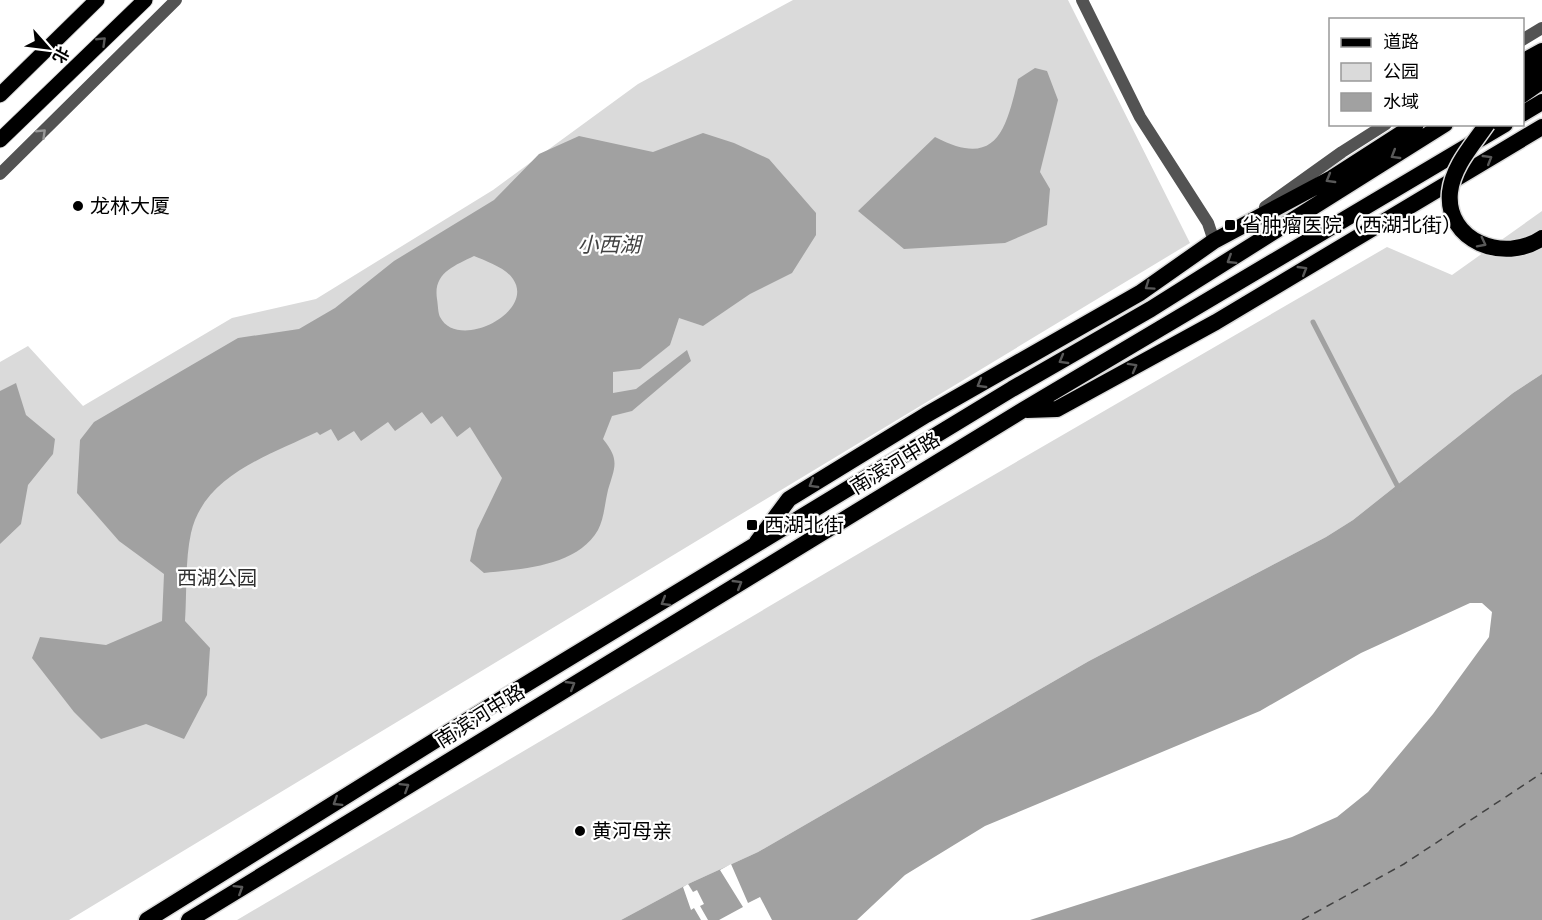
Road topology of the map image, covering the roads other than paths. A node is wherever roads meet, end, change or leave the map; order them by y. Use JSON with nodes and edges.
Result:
{"nodes":[{"id":1,"x":97,"y":0,"type":"edge"},
{"id":2,"x":145,"y":0,"type":"edge"},
{"id":3,"x":176,"y":0,"type":"edge"},
{"id":4,"x":1082,"y":0,"type":"edge"},
{"id":5,"x":1542,"y":28,"type":"edge"},
{"id":6,"x":1524,"y":39,"type":"edge"},
{"id":7,"x":1542,"y":51,"type":"edge"},
{"id":8,"x":1524,"y":61,"type":"edge"},
{"id":9,"x":1542,"y":65,"type":"edge"},
{"id":10,"x":1524,"y":76,"type":"edge"},
{"id":11,"x":1542,"y":81,"type":"edge"},
{"id":12,"x":1524,"y":94,"type":"edge"},
{"id":13,"x":0,"y":95,"type":"edge"},
{"id":14,"x":1542,"y":102,"type":"edge"},
{"id":15,"x":1524,"y":113,"type":"edge"},
{"id":16,"x":1408,"y":126,"type":"edge"},
{"id":17,"x":1442,"y":126,"type":"edge"},
{"id":18,"x":1486,"y":126,"type":"edge"},
{"id":19,"x":1502,"y":126,"type":"edge"},
{"id":20,"x":1542,"y":127,"type":"edge"},
{"id":21,"x":1391,"y":130,"type":"edge"},
{"id":22,"x":0,"y":140,"type":"edge"},
{"id":23,"x":0,"y":174,"type":"edge"},
{"id":24,"x":1542,"y":238,"type":"edge"},
{"id":25,"x":1214,"y":241,"type":"junction"},
{"id":26,"x":1023,"y":410,"type":"junction"},
{"id":27,"x":751,"y":550,"type":"junction"},
{"id":28,"x":147,"y":920,"type":"edge"},
{"id":29,"x":189,"y":920,"type":"edge"}],
"edges":[{"from":1,"to":13,"type":"main road"},
{"from":22,"to":2,"type":"main road","one_way":true},
{"from":23,"to":3,"type":"street","one_way":true},
{"from":4,"to":25,"type":"street"},
{"from":5,"to":6,"type":"street"},
{"from":7,"to":8,"type":"highway"},
{"from":9,"to":10,"type":"highway"},
{"from":11,"to":12,"type":"highway"},
{"from":14,"to":15,"type":"highway"},
{"from":16,"to":21,"type":"highway"},
{"from":17,"to":27,"type":"highway","name":"南滨河中路","one_way":true},
{"from":18,"to":24,"type":"highway","one_way":true,"bridge":true},
{"from":19,"to":26,"type":"highway","name":"南滨河中路"},
{"from":26,"to":20,"type":"highway","one_way":true},
{"from":21,"to":25,"type":"highway","one_way":true},
{"from":25,"to":27,"type":"highway","one_way":true},
{"from":29,"to":26,"type":"highway","name":"南滨河中路","one_way":true},
{"from":27,"to":28,"type":"highway","name":"南滨河中路","one_way":true}]}
